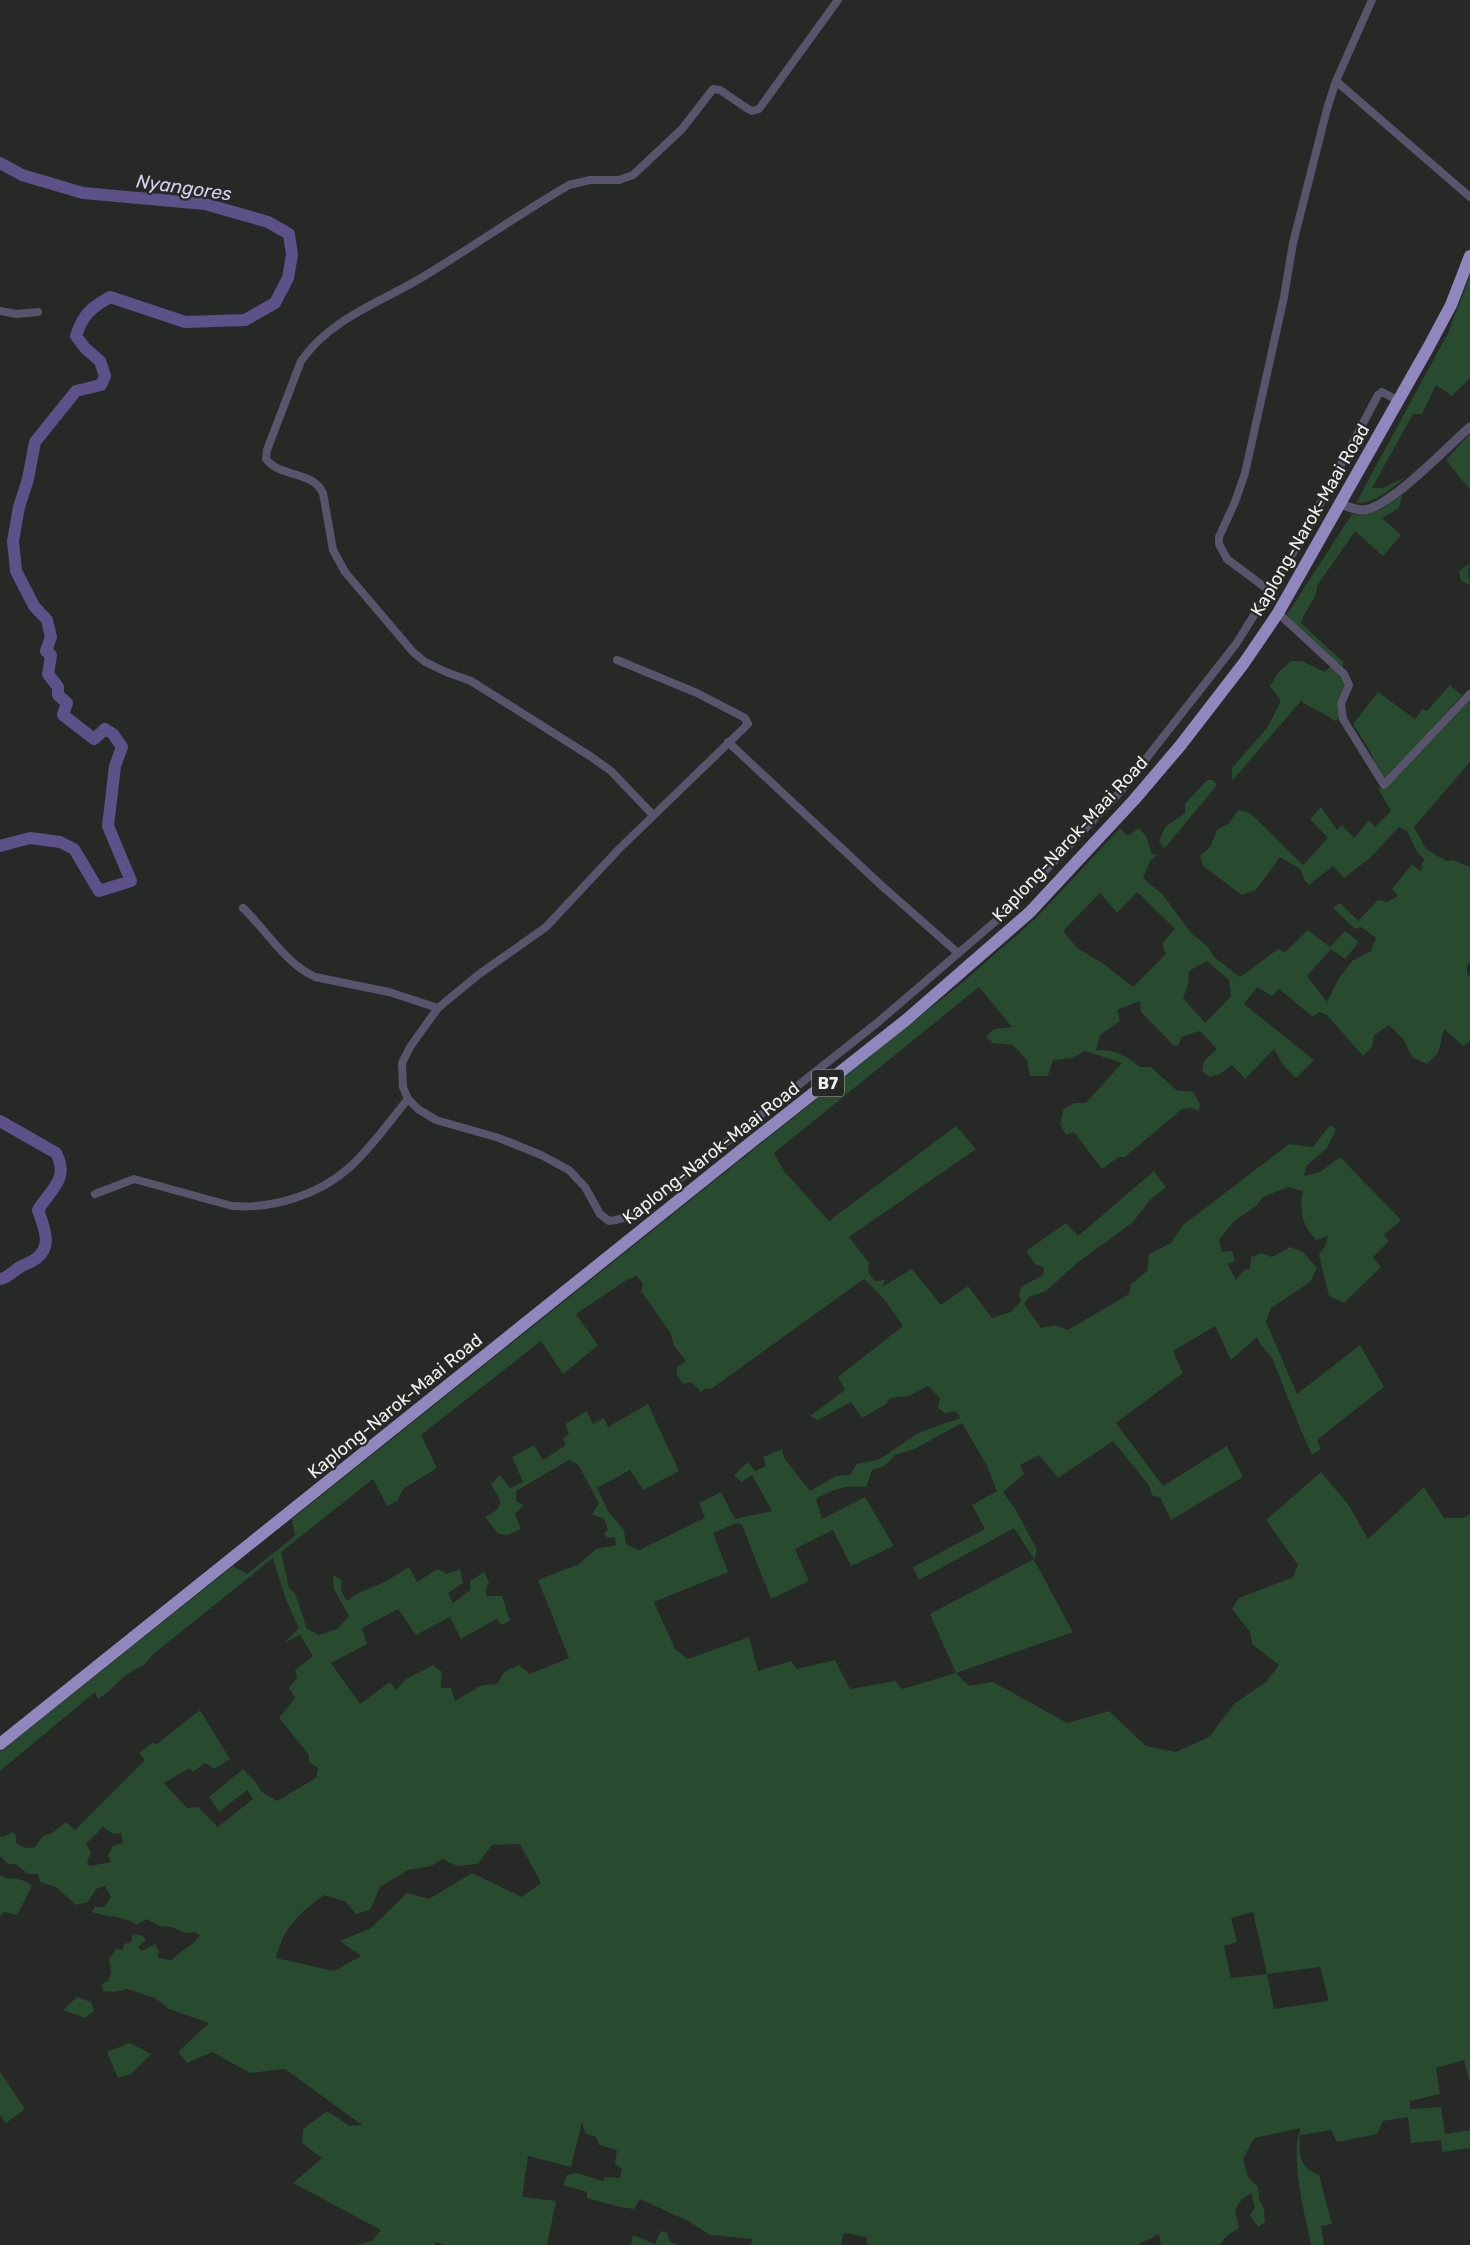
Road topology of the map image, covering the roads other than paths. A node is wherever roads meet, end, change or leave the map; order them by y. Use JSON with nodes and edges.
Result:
{"nodes":[{"id":1,"x":838,"y":0,"type":"edge"},
{"id":2,"x":1372,"y":0,"type":"edge"},
{"id":3,"x":1336,"y":81,"type":"junction"},
{"id":4,"x":1470,"y":197,"type":"edge"},
{"id":5,"x":1470,"y":256,"type":"edge"},
{"id":6,"x":0,"y":311,"type":"edge"},
{"id":7,"x":38,"y":312,"type":"dead end"},
{"id":8,"x":1399,"y":401,"type":"junction"},
{"id":9,"x":1470,"y":427,"type":"edge"},
{"id":10,"x":1341,"y":504,"type":"junction"},
{"id":11,"x":1270,"y":591,"type":"junction"},
{"id":12,"x":1278,"y":613,"type":"junction"},
{"id":13,"x":617,"y":660,"type":"dead end"},
{"id":14,"x":1470,"y":694,"type":"edge"},
{"id":15,"x":1179,"y":718,"type":"junction"},
{"id":16,"x":1195,"y":728,"type":"junction"},
{"id":17,"x":728,"y":742,"type":"junction"},
{"id":18,"x":653,"y":816,"type":"junction"},
{"id":19,"x":1082,"y":830,"type":"junction"},
{"id":20,"x":1094,"y":843,"type":"junction"},
{"id":21,"x":243,"y":908,"type":"dead end"},
{"id":22,"x":958,"y":953,"type":"junction"},
{"id":23,"x":438,"y":1008,"type":"junction"},
{"id":24,"x":408,"y":1099,"type":"junction"},
{"id":25,"x":95,"y":1194,"type":"dead end"},
{"id":26,"x":0,"y":1744,"type":"edge"}],
"edges":[{"from":1,"to":18,"type":"street"},
{"from":2,"to":3,"type":"street"},
{"from":3,"to":4,"type":"street"},
{"from":3,"to":11,"type":"street"},
{"from":5,"to":8,"type":"highway","name":"Kaplong-Narok-Maai Road","number":"B7"},
{"from":6,"to":7,"type":"street"},
{"from":8,"to":10,"type":"highway","name":"Kaplong-Narok-Maai Road","number":"B7"},
{"from":8,"to":11,"type":"street"},
{"from":9,"to":10,"type":"street"},
{"from":10,"to":12,"type":"highway","name":"Kaplong-Narok-Maai Road","number":"B7"},
{"from":11,"to":15,"type":"street"},
{"from":12,"to":14,"type":"street"},
{"from":12,"to":16,"type":"highway","name":"Kaplong-Narok-Maai Road","number":"B7"},
{"from":13,"to":17,"type":"street"},
{"from":15,"to":16,"type":"street"},
{"from":15,"to":19,"type":"street"},
{"from":16,"to":20,"type":"highway","name":"Kaplong-Narok-Maai Road","number":"B7"},
{"from":17,"to":18,"type":"street"},
{"from":17,"to":22,"type":"street"},
{"from":18,"to":23,"type":"street"},
{"from":19,"to":20,"type":"street"},
{"from":19,"to":22,"type":"street"},
{"from":20,"to":26,"type":"highway","name":"Kaplong-Narok-Maai Road","number":"B7"},
{"from":21,"to":23,"type":"street"},
{"from":22,"to":24,"type":"street"},
{"from":23,"to":24,"type":"street"},
{"from":24,"to":25,"type":"street"}]}
